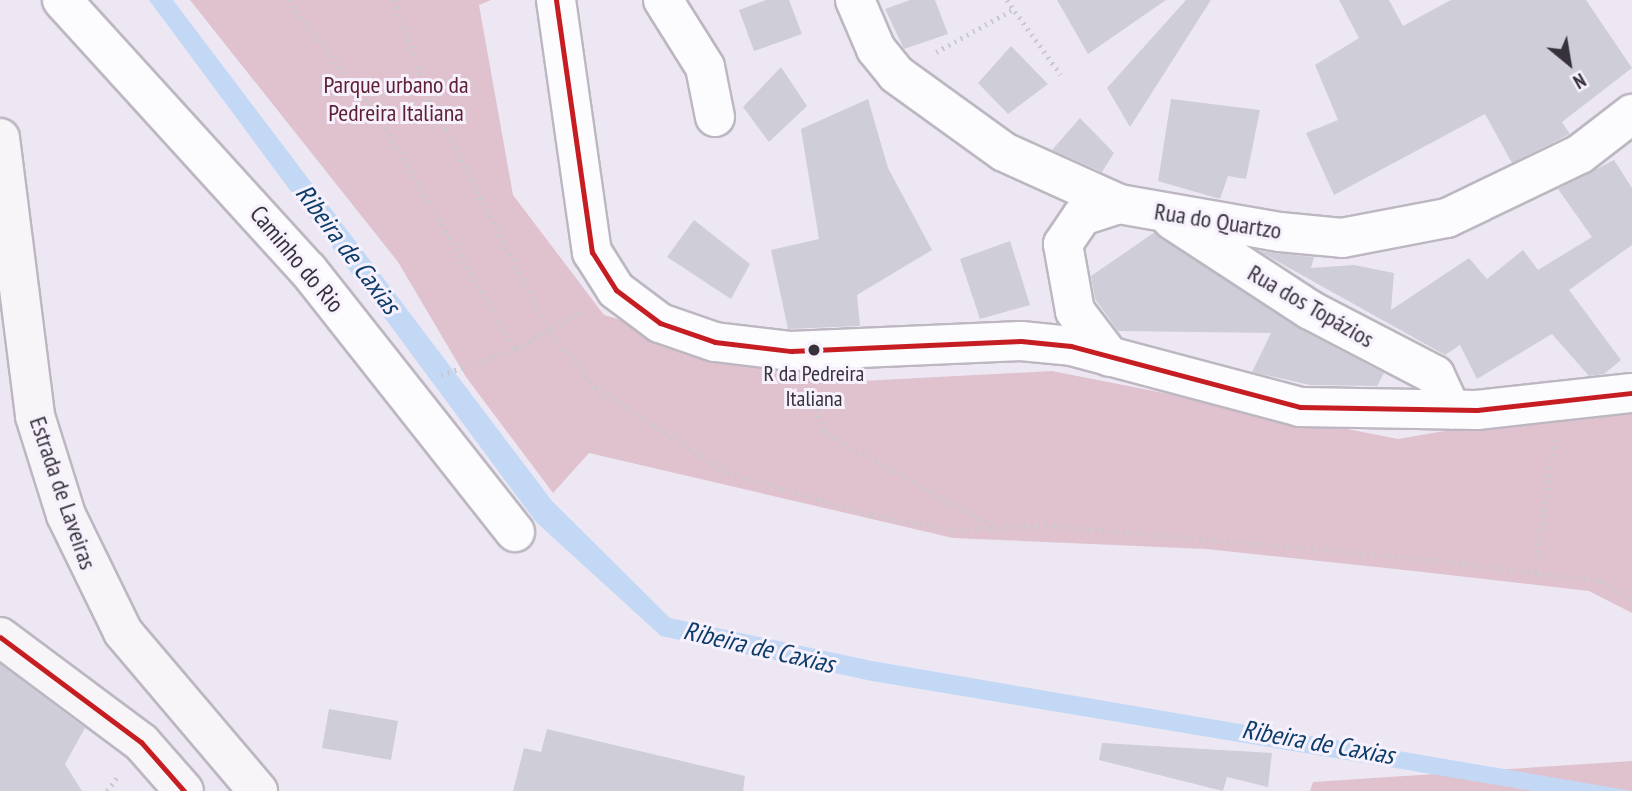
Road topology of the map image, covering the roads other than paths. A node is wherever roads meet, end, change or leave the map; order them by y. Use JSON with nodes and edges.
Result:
{"nodes":[{"id":1,"x":62,"y":0,"type":"edge"},
{"id":2,"x":556,"y":0,"type":"edge"},
{"id":3,"x":663,"y":0,"type":"edge"},
{"id":4,"x":855,"y":0,"type":"edge"},
{"id":5,"x":1632,"y":114,"type":"edge"},
{"id":6,"x":715,"y":117,"type":"dead end"},
{"id":7,"x":0,"y":138,"type":"edge"},
{"id":8,"x":1119,"y":204,"type":"junction"},
{"id":9,"x":1159,"y":211,"type":"junction"},
{"id":10,"x":1110,"y":357,"type":"junction"},
{"id":11,"x":1632,"y":393,"type":"edge"},
{"id":12,"x":1451,"y":410,"type":"junction"},
{"id":13,"x":515,"y":532,"type":"dead end"},
{"id":14,"x":0,"y":637,"type":"edge"},
{"id":15,"x":184,"y":791,"type":"edge"},
{"id":16,"x":258,"y":791,"type":"edge"}],
"edges":[{"from":1,"to":13,"type":"street","name":"Caminho do Rio"},
{"from":2,"to":10,"type":"street"},
{"from":3,"to":6,"type":"street"},
{"from":4,"to":8,"type":"street","name":"Rua do Quartzo"},
{"from":5,"to":9,"type":"street","name":"Rua do Quartzo"},
{"from":7,"to":16,"type":"street","name":"Estrada de Laveiras"},
{"from":8,"to":9,"type":"street","name":"Rua do Quartzo"},
{"from":8,"to":10,"type":"street"},
{"from":9,"to":12,"type":"street","name":"Rua dos Topázios"},
{"from":10,"to":12,"type":"street"},
{"from":11,"to":12,"type":"street"},
{"from":14,"to":15,"type":"street"}]}
